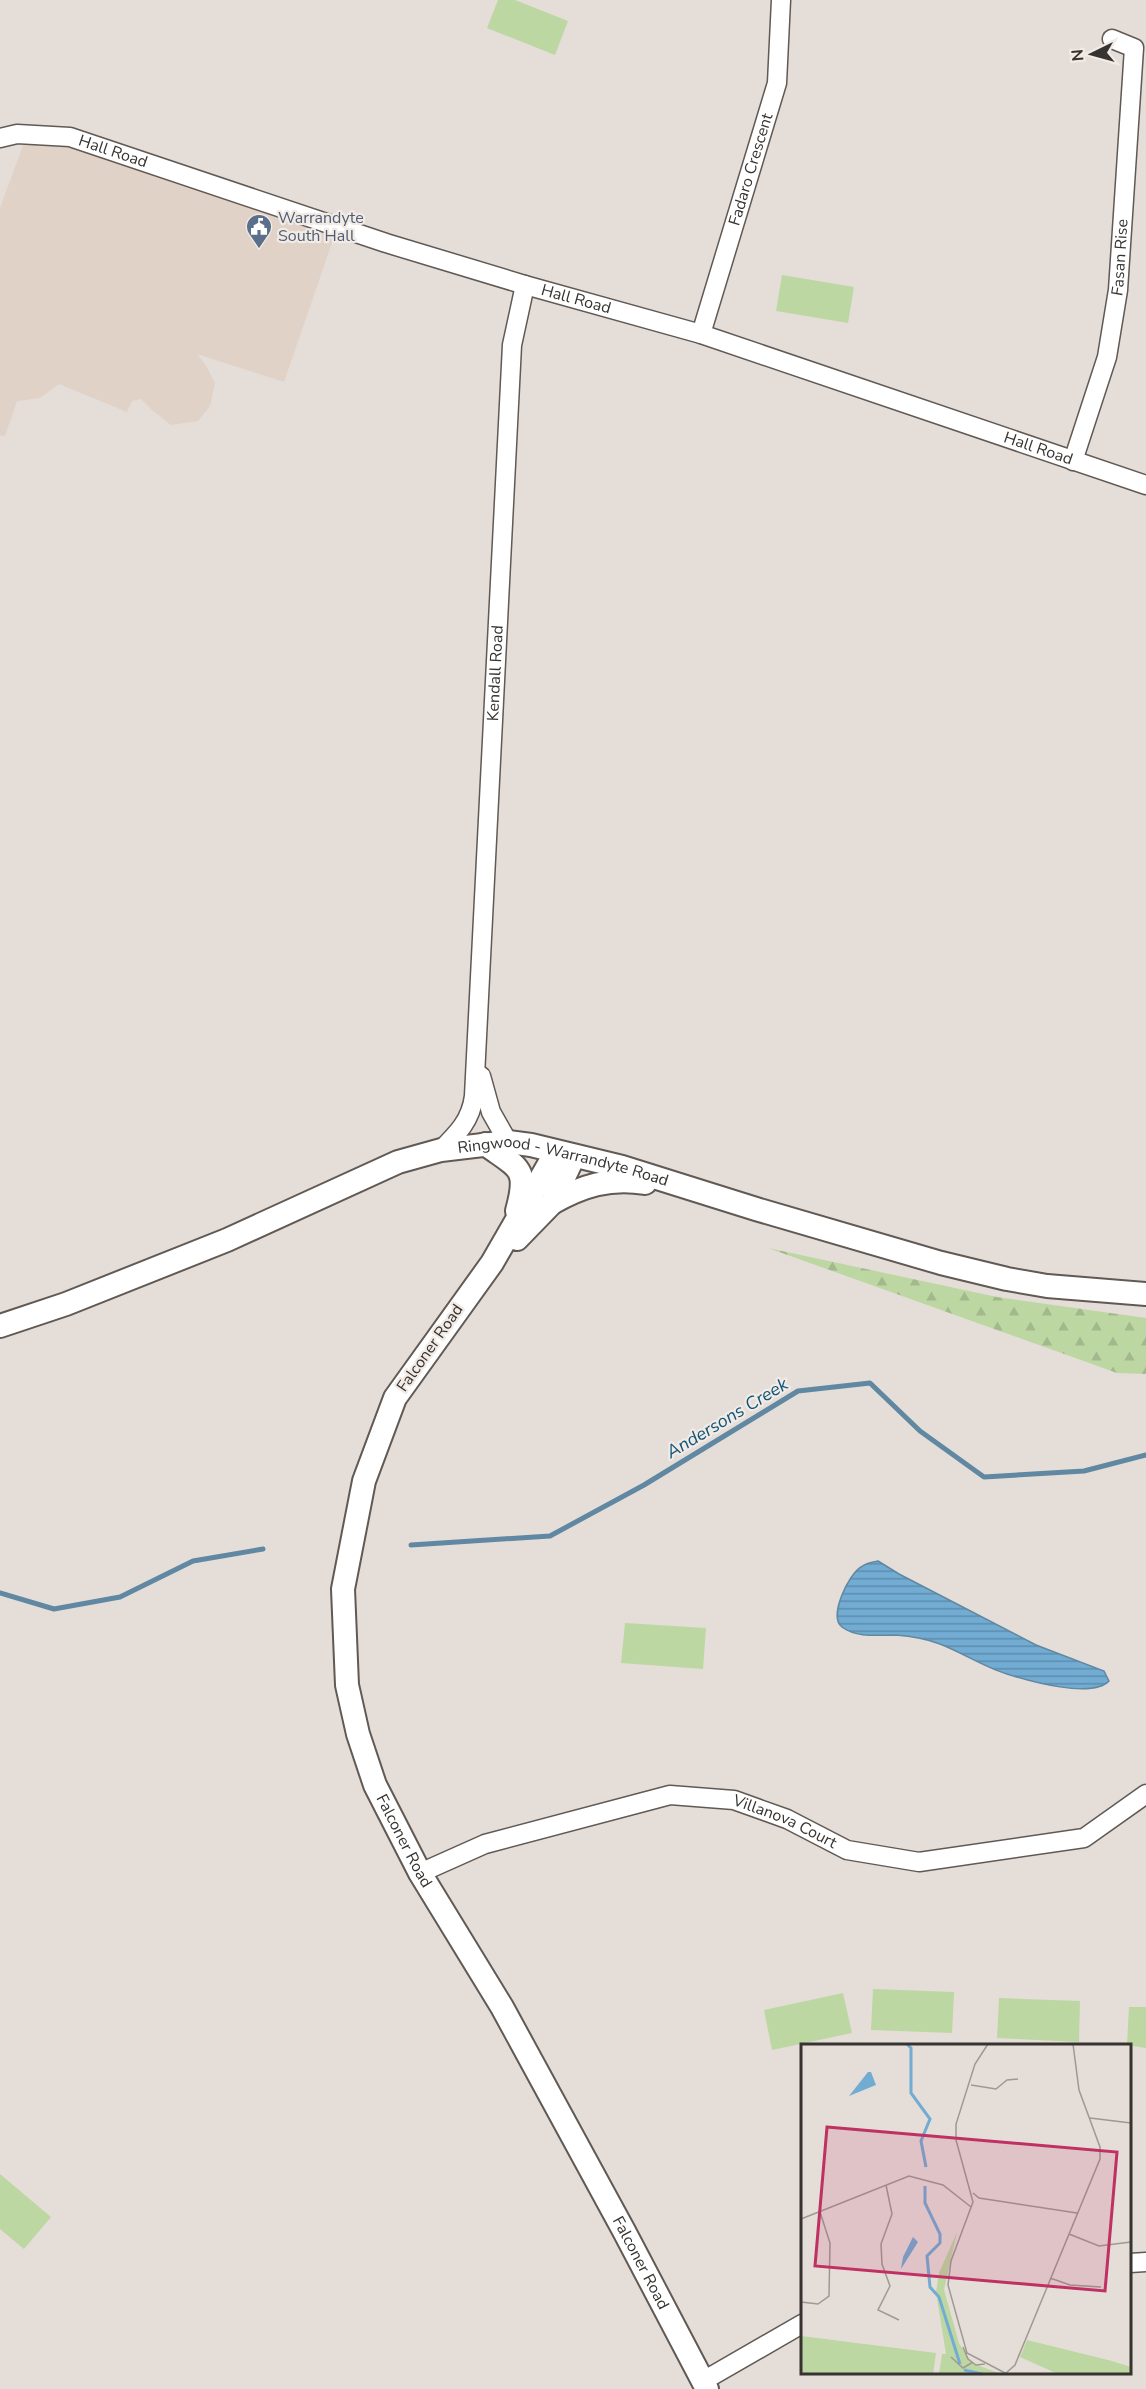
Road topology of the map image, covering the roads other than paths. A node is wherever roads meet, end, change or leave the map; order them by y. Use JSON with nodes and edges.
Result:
{"nodes":[{"id":1,"x":781,"y":0,"type":"edge"},
{"id":2,"x":1112,"y":39,"type":"dead end"},
{"id":3,"x":1140,"y":45,"type":"edge"},
{"id":4,"x":0,"y":138,"type":"edge"},
{"id":5,"x":525,"y":285,"type":"junction"},
{"id":6,"x":701,"y":334,"type":"junction"},
{"id":7,"x":1073,"y":460,"type":"junction"},
{"id":8,"x":1146,"y":485,"type":"edge"},
{"id":9,"x":477,"y":1062,"type":"junction"},
{"id":10,"x":508,"y":1142,"type":"junction"},
{"id":11,"x":485,"y":1144,"type":"junction"},
{"id":12,"x":441,"y":1150,"type":"junction"},
{"id":13,"x":565,"y":1154,"type":"junction"},
{"id":14,"x":552,"y":1203,"type":"junction"},
{"id":15,"x":756,"y":1209,"type":"junction"},
{"id":16,"x":510,"y":1236,"type":"junction"},
{"id":17,"x":492,"y":1263,"type":"junction"},
{"id":18,"x":1146,"y":1294,"type":"edge"},
{"id":19,"x":0,"y":1326,"type":"edge"},
{"id":20,"x":1146,"y":1794,"type":"edge"},
{"id":21,"x":420,"y":1873,"type":"junction"},
{"id":22,"x":1146,"y":2262,"type":"edge"},
{"id":23,"x":1131,"y":2263,"type":"edge"},
{"id":24,"x":801,"y":2325,"type":"edge"},
{"id":25,"x":705,"y":2385,"type":"edge"}],
"edges":[{"from":1,"to":6,"type":"street","name":"Fadaro Crescent"},
{"from":2,"to":3,"type":"street","name":"Fasan Rise"},
{"from":3,"to":7,"type":"street","name":"Fasan Rise"},
{"from":4,"to":5,"type":"street","name":"Hall Road"},
{"from":5,"to":6,"type":"street","name":"Hall Road"},
{"from":5,"to":9,"type":"street","name":"Kendall Road"},
{"from":6,"to":7,"type":"street","name":"Hall Road"},
{"from":7,"to":8,"type":"street","name":"Hall Road"},
{"from":9,"to":10,"type":"street","name":"Kendall Road"},
{"from":9,"to":12,"type":"street","name":"Kendall Road"},
{"from":10,"to":11,"type":"main road","name":"Ringwood - Warrandyte Road"},
{"from":10,"to":13,"type":"main road","name":"Ringwood - Warrandyte Road"},
{"from":11,"to":12,"type":"main road","name":"Ringwood - Warrandyte Road"},
{"from":11,"to":16,"type":"main road"},
{"from":12,"to":19,"type":"main road","name":"Ringwood - Warrandyte Road"},
{"from":13,"to":14,"type":"main road","name":"Falconer Road"},
{"from":13,"to":15,"type":"main road","name":"Ringwood - Warrandyte Road"},
{"from":13,"to":16,"type":"main road","name":"Falconer Road"},
{"from":14,"to":15,"type":"main road"},
{"from":14,"to":17,"type":"main road","name":"Falconer Road"},
{"from":15,"to":18,"type":"main road","name":"Ringwood - Warrandyte Road"},
{"from":16,"to":17,"type":"main road","name":"Falconer Road"},
{"from":17,"to":21,"type":"main road","name":"Falconer Road"},
{"from":20,"to":21,"type":"street","name":"Villanova Court"},
{"from":21,"to":25,"type":"main road","name":"Falconer Road"},
{"from":22,"to":23,"type":"street"},
{"from":24,"to":25,"type":"street"}]}
